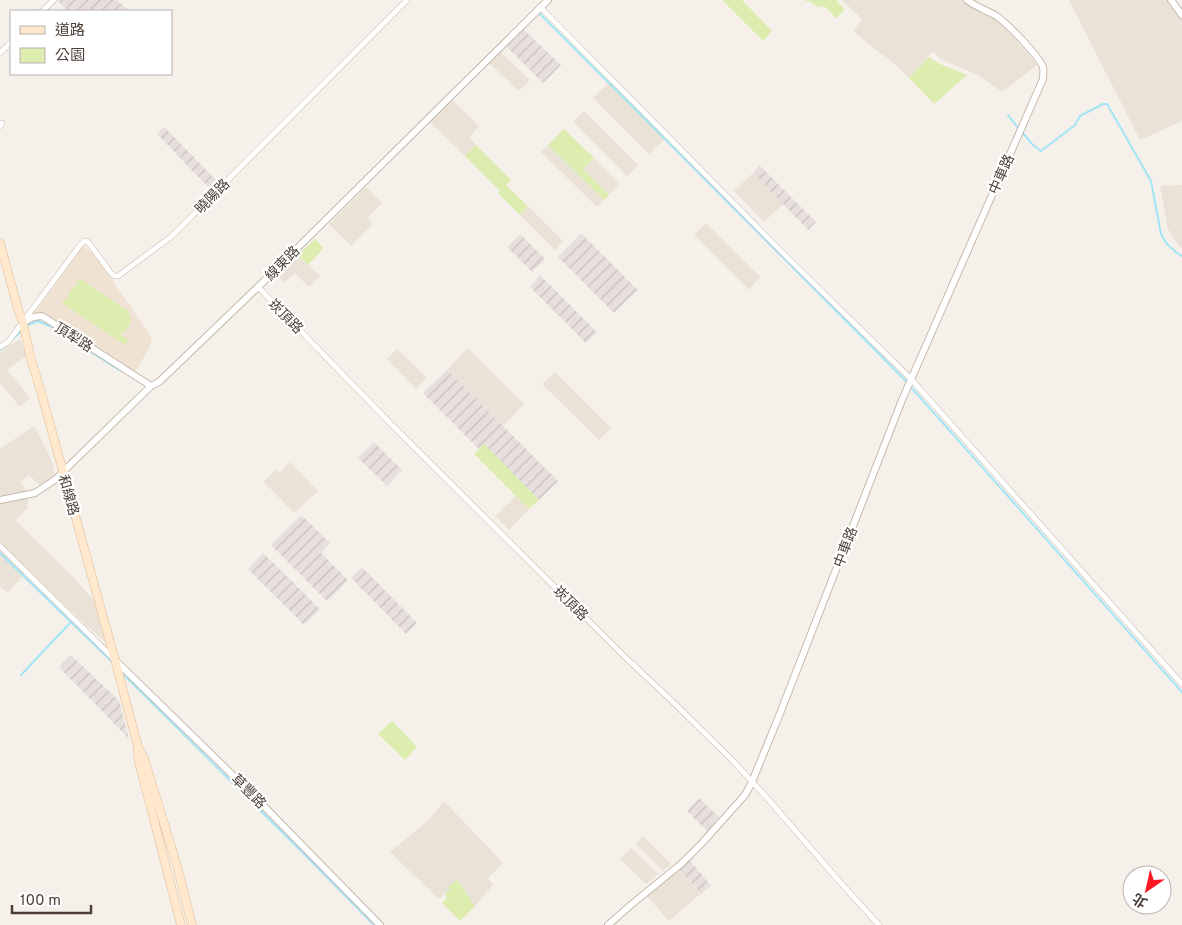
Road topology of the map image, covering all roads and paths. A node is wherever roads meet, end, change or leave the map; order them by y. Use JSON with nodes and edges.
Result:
{"nodes":[{"id":1,"x":54,"y":0,"type":"edge"},
{"id":2,"x":407,"y":0,"type":"edge"},
{"id":3,"x":548,"y":0,"type":"edge"},
{"id":4,"x":967,"y":0,"type":"edge"},
{"id":5,"x":1171,"y":0,"type":"edge"},
{"id":6,"x":540,"y":7,"type":"junction"},
{"id":7,"x":43,"y":10,"type":"edge"},
{"id":8,"x":1182,"y":15,"type":"edge"},
{"id":9,"x":10,"y":43,"type":"edge"},
{"id":10,"x":0,"y":53,"type":"edge"},
{"id":11,"x":0,"y":243,"type":"edge"},
{"id":12,"x":258,"y":287,"type":"junction"},
{"id":13,"x":23,"y":323,"type":"junction"},
{"id":14,"x":0,"y":347,"type":"edge"},
{"id":15,"x":911,"y":379,"type":"junction"},
{"id":16,"x":151,"y":386,"type":"junction"},
{"id":17,"x":63,"y":472,"type":"junction"},
{"id":18,"x":0,"y":500,"type":"edge"},
{"id":19,"x":0,"y":546,"type":"edge"},
{"id":20,"x":116,"y":660,"type":"junction"},
{"id":21,"x":1182,"y":684,"type":"edge"},
{"id":22,"x":138,"y":747,"type":"junction"},
{"id":23,"x":752,"y":782,"type":"junction"},
{"id":24,"x":181,"y":925,"type":"edge"},
{"id":25,"x":192,"y":925,"type":"edge"},
{"id":26,"x":380,"y":925,"type":"edge"},
{"id":27,"x":608,"y":925,"type":"edge"},
{"id":28,"x":879,"y":925,"type":"edge"}],
"edges":[{"from":1,"to":7,"type":"street"},
{"from":2,"to":13,"type":"street","name":"曉陽路"},
{"from":3,"to":6,"type":"street","name":"線東路"},
{"from":4,"to":15,"type":"street","name":"中車路"},
{"from":5,"to":8,"type":"street"},
{"from":6,"to":12,"type":"street","name":"線東路"},
{"from":6,"to":15,"type":"street"},
{"from":9,"to":10,"type":"street"},
{"from":11,"to":13,"type":"main road","name":"和線路"},
{"from":12,"to":16,"type":"street","name":"線東路"},
{"from":12,"to":23,"type":"street","name":"崁頂路"},
{"from":13,"to":14,"type":"street"},
{"from":13,"to":16,"type":"street","name":"頂犁路"},
{"from":13,"to":17,"type":"main road","name":"和線路"},
{"from":15,"to":21,"type":"street"},
{"from":15,"to":23,"type":"street","name":"中車路"},
{"from":16,"to":17,"type":"street","name":"線東路"},
{"from":17,"to":18,"type":"street","name":"線東路"},
{"from":17,"to":20,"type":"main road","name":"和線路"},
{"from":19,"to":20,"type":"street"},
{"from":20,"to":22,"type":"main road","name":"和線路"},
{"from":20,"to":26,"type":"street","name":"草豐路"},
{"from":22,"to":24,"type":"main road","name":"和線路"},
{"from":22,"to":25,"type":"main road","name":"和線路"},
{"from":23,"to":27,"type":"street","name":"中車路"},
{"from":23,"to":28,"type":"street","name":"崁頂路"}]}
